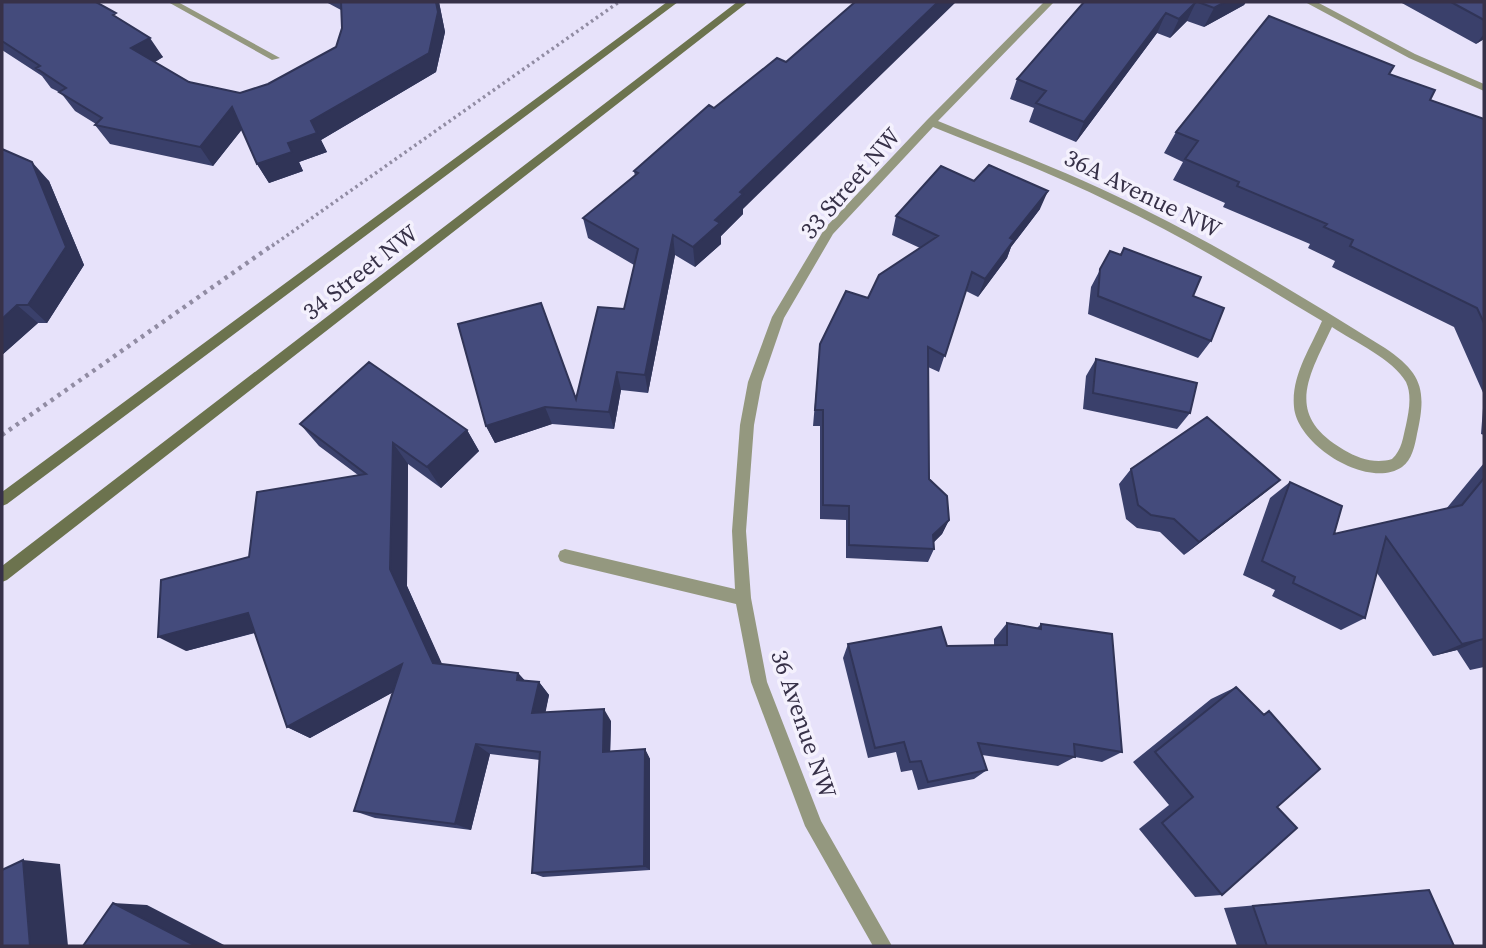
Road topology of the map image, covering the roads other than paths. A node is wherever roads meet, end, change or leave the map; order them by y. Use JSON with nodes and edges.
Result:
{"nodes":[{"id":1,"x":172,"y":2,"type":"edge"},
{"id":2,"x":673,"y":2,"type":"edge"},
{"id":3,"x":743,"y":2,"type":"edge"},
{"id":4,"x":1049,"y":2,"type":"edge"},
{"id":5,"x":1310,"y":2,"type":"edge"},
{"id":6,"x":275,"y":58,"type":"dead end"},
{"id":7,"x":1484,"y":88,"type":"edge"},
{"id":8,"x":931,"y":122,"type":"junction"},
{"id":9,"x":1329,"y":320,"type":"junction"},
{"id":10,"x":2,"y":500,"type":"edge"},
{"id":11,"x":565,"y":556,"type":"dead end"},
{"id":12,"x":2,"y":576,"type":"edge"},
{"id":13,"x":743,"y":598,"type":"junction"},
{"id":14,"x":883,"y":946,"type":"edge"}],
"edges":[{"from":1,"to":6,"type":"street"},
{"from":2,"to":10,"type":"main road","name":"34 Street NW"},
{"from":3,"to":12,"type":"main road","name":"34 Street NW"},
{"from":4,"to":8,"type":"street","name":"33 Street NW"},
{"from":5,"to":7,"type":"street"},
{"from":8,"to":9,"type":"street","name":"36A Avenue NW"},
{"from":8,"to":13,"type":"street","name":"33 Street NW"},
{"from":9,"to":9,"type":"street","name":"36A Avenue NW"},
{"from":11,"to":13,"type":"street"},
{"from":13,"to":14,"type":"street","name":"36 Avenue NW"}]}
